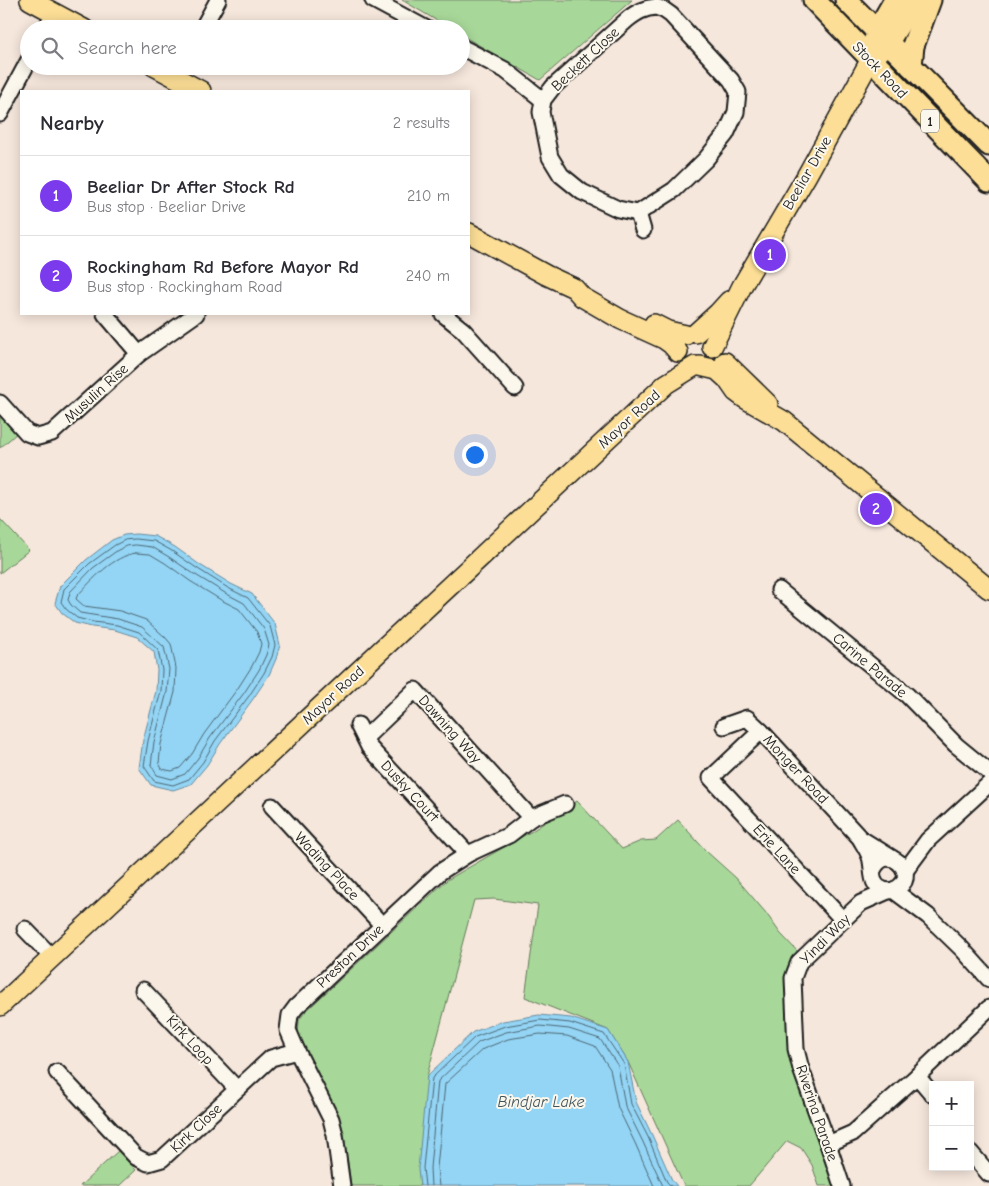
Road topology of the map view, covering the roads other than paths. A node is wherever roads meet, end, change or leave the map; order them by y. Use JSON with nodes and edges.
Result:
{"nodes":[{"id":1,"x":30,"y":0,"type":"edge"},
{"id":2,"x":218,"y":0,"type":"edge"},
{"id":3,"x":374,"y":0,"type":"edge"},
{"id":4,"x":814,"y":0,"type":"edge"},
{"id":5,"x":846,"y":0,"type":"edge"},
{"id":6,"x":895,"y":0,"type":"edge"},
{"id":7,"x":914,"y":0,"type":"edge"},
{"id":8,"x":930,"y":0,"type":"edge"},
{"id":9,"x":49,"y":20,"type":"edge"},
{"id":10,"x":207,"y":20,"type":"edge"},
{"id":11,"x":411,"y":20,"type":"edge"},
{"id":12,"x":883,"y":37,"type":"junction"},
{"id":13,"x":470,"y":52,"type":"edge"},
{"id":14,"x":871,"y":59,"type":"junction"},
{"id":15,"x":911,"y":66,"type":"junction"},
{"id":16,"x":21,"y":75,"type":"edge"},
{"id":17,"x":182,"y":75,"type":"edge"},
{"id":18,"x":200,"y":90,"type":"edge"},
{"id":19,"x":543,"y":100,"type":"junction"},
{"id":20,"x":0,"y":114,"type":"edge"},
{"id":21,"x":989,"y":144,"type":"edge"},
{"id":22,"x":989,"y":182,"type":"edge"},
{"id":23,"x":638,"y":213,"type":"junction"},
{"id":24,"x":643,"y":230,"type":"dead end"},
{"id":25,"x":470,"y":234,"type":"edge"},
{"id":26,"x":742,"y":286,"type":"junction"},
{"id":27,"x":574,"y":288,"type":"junction"},
{"id":28,"x":106,"y":315,"type":"edge"},
{"id":29,"x":195,"y":315,"type":"edge"},
{"id":30,"x":445,"y":315,"type":"edge"},
{"id":31,"x":691,"y":334,"type":"junction"},
{"id":32,"x":712,"y":349,"type":"junction"},
{"id":33,"x":139,"y":354,"type":"junction"},
{"id":34,"x":688,"y":360,"type":"junction"},
{"id":35,"x":516,"y":388,"type":"dead end"},
{"id":36,"x":0,"y":403,"type":"edge"},
{"id":37,"x":784,"y":421,"type":"junction"},
{"id":38,"x":989,"y":588,"type":"edge"},
{"id":39,"x":780,"y":590,"type":"dead end"},
{"id":40,"x":724,"y":726,"type":"dead end"},
{"id":41,"x":362,"y":731,"type":"joint"},
{"id":42,"x":762,"y":731,"type":"junction"},
{"id":43,"x":956,"y":745,"type":"junction"},
{"id":44,"x":989,"y":772,"type":"edge"},
{"id":45,"x":987,"y":786,"type":"edge"},
{"id":46,"x":565,"y":804,"type":"dead end"},
{"id":47,"x":272,"y":806,"type":"dead end"},
{"id":48,"x":531,"y":818,"type":"junction"},
{"id":49,"x":860,"y":838,"type":"junction"},
{"id":50,"x":468,"y":854,"type":"junction"},
{"id":51,"x":900,"y":867,"type":"junction"},
{"id":52,"x":873,"y":874,"type":"junction"},
{"id":53,"x":890,"y":891,"type":"junction"},
{"id":54,"x":861,"y":904,"type":"junction"},
{"id":55,"x":928,"y":916,"type":"junction"},
{"id":56,"x":843,"y":920,"type":"junction"},
{"id":57,"x":383,"y":926,"type":"junction"},
{"id":58,"x":25,"y":929,"type":"dead end"},
{"id":59,"x":52,"y":958,"type":"junction"},
{"id":60,"x":793,"y":978,"type":"joint"},
{"id":61,"x":989,"y":979,"type":"edge"},
{"id":62,"x":143,"y":990,"type":"dead end"},
{"id":63,"x":0,"y":1006,"type":"edge"},
{"id":64,"x":989,"y":1008,"type":"edge"},
{"id":65,"x":297,"y":1051,"type":"junction"},
{"id":66,"x":58,"y":1072,"type":"dead end"},
{"id":67,"x":917,"y":1076,"type":"junction"},
{"id":68,"x":236,"y":1090,"type":"junction"},
{"id":69,"x":929,"y":1091,"type":"edge"},
{"id":70,"x":828,"y":1144,"type":"junction"},
{"id":71,"x":974,"y":1157,"type":"edge"},
{"id":72,"x":989,"y":1174,"type":"edge"},
{"id":73,"x":342,"y":1186,"type":"edge"},
{"id":74,"x":842,"y":1186,"type":"edge"}],
"edges":[{"from":1,"to":9,"type":"main road"},
{"from":2,"to":10,"type":"street"},
{"from":3,"to":11,"type":"street"},
{"from":4,"to":14,"type":"highway","name":"Stock Road","number":"1"},
{"from":5,"to":12,"type":"highway","name":"Stock Road","number":"1"},
{"from":6,"to":12,"type":"highway","name":"Beeliar Drive"},
{"from":7,"to":12,"type":"highway","name":"Beeliar Drive"},
{"from":8,"to":15,"type":"highway"},
{"from":12,"to":14,"type":"highway","name":"Beeliar Drive"},
{"from":12,"to":15,"type":"highway","name":"Stock Road","number":"1"},
{"from":13,"to":19,"type":"street","name":"Beckett Close"},
{"from":14,"to":22,"type":"highway","name":"Stock Road","number":"1"},
{"from":14,"to":26,"type":"main road","name":"Beeliar Drive"},
{"from":15,"to":21,"type":"highway","name":"Stock Road","number":"1"},
{"from":16,"to":20,"type":"street"},
{"from":17,"to":18,"type":"main road"},
{"from":19,"to":23,"type":"street","name":"Beckett Close"},
{"from":19,"to":23,"type":"street","name":"Beckett Close"},
{"from":23,"to":24,"type":"street"},
{"from":25,"to":27,"type":"main road"},
{"from":26,"to":31,"type":"main road","name":"Beeliar Drive"},
{"from":26,"to":32,"type":"main road","name":"Beeliar Drive"},
{"from":27,"to":31,"type":"main road"},
{"from":27,"to":34,"type":"main road"},
{"from":28,"to":33,"type":"street"},
{"from":29,"to":33,"type":"street","name":"Musulin Rise"},
{"from":30,"to":35,"type":"street"},
{"from":31,"to":32,"type":"main road"},
{"from":31,"to":34,"type":"main road"},
{"from":32,"to":34,"type":"main road"},
{"from":32,"to":37,"type":"main road"},
{"from":33,"to":36,"type":"street","name":"Musulin Rise"},
{"from":34,"to":37,"type":"main road"},
{"from":34,"to":59,"type":"main road","name":"Mayor Road"},
{"from":37,"to":38,"type":"main road"},
{"from":39,"to":43,"type":"street","name":"Carine Parade"},
{"from":40,"to":42,"type":"street","name":"Monger Road"},
{"from":41,"to":48,"type":"street","name":"Dawning Way"},
{"from":41,"to":50,"type":"street","name":"Dusky Court"},
{"from":42,"to":49,"type":"street","name":"Monger Road"},
{"from":42,"to":56,"type":"street","name":"Erie Lane"},
{"from":43,"to":44,"type":"street","name":"Carine Parade"},
{"from":43,"to":45,"type":"street","name":"Carine Parade"},
{"from":45,"to":51,"type":"street","name":"Yindi Way"},
{"from":46,"to":48,"type":"street","name":"Preston Drive"},
{"from":47,"to":57,"type":"street","name":"Wading Place"},
{"from":48,"to":50,"type":"street","name":"Preston Drive"},
{"from":49,"to":51,"type":"street","name":"Monger Road"},
{"from":49,"to":52,"type":"street","name":"Monger Road"},
{"from":50,"to":57,"type":"street","name":"Preston Drive"},
{"from":51,"to":52,"type":"street","name":"Yindi Way"},
{"from":51,"to":53,"type":"street","name":"Yindi Way"},
{"from":51,"to":55,"type":"street"},
{"from":52,"to":53,"type":"street"},
{"from":52,"to":54,"type":"street","name":"Yindi Way"},
{"from":53,"to":54,"type":"street","name":"Yindi Way"},
{"from":53,"to":55,"type":"street"},
{"from":54,"to":56,"type":"street","name":"Yindi Way"},
{"from":55,"to":61,"type":"street"},
{"from":56,"to":60,"type":"street","name":"Yindi Way"},
{"from":57,"to":65,"type":"street","name":"Preston Drive"},
{"from":58,"to":59,"type":"street"},
{"from":59,"to":63,"type":"main road","name":"Mayor Road"},
{"from":60,"to":70,"type":"street","name":"Riverina Parade"},
{"from":62,"to":68,"type":"street","name":"Kirk Loop"},
{"from":64,"to":67,"type":"street"},
{"from":65,"to":68,"type":"street","name":"Kirk Close"},
{"from":65,"to":73,"type":"street","name":"Preston Drive"},
{"from":66,"to":68,"type":"street","name":"Kirk Close"},
{"from":67,"to":69,"type":"street"},
{"from":67,"to":70,"type":"street"},
{"from":70,"to":74,"type":"street","name":"Riverina Parade"},
{"from":71,"to":72,"type":"street"}]}
